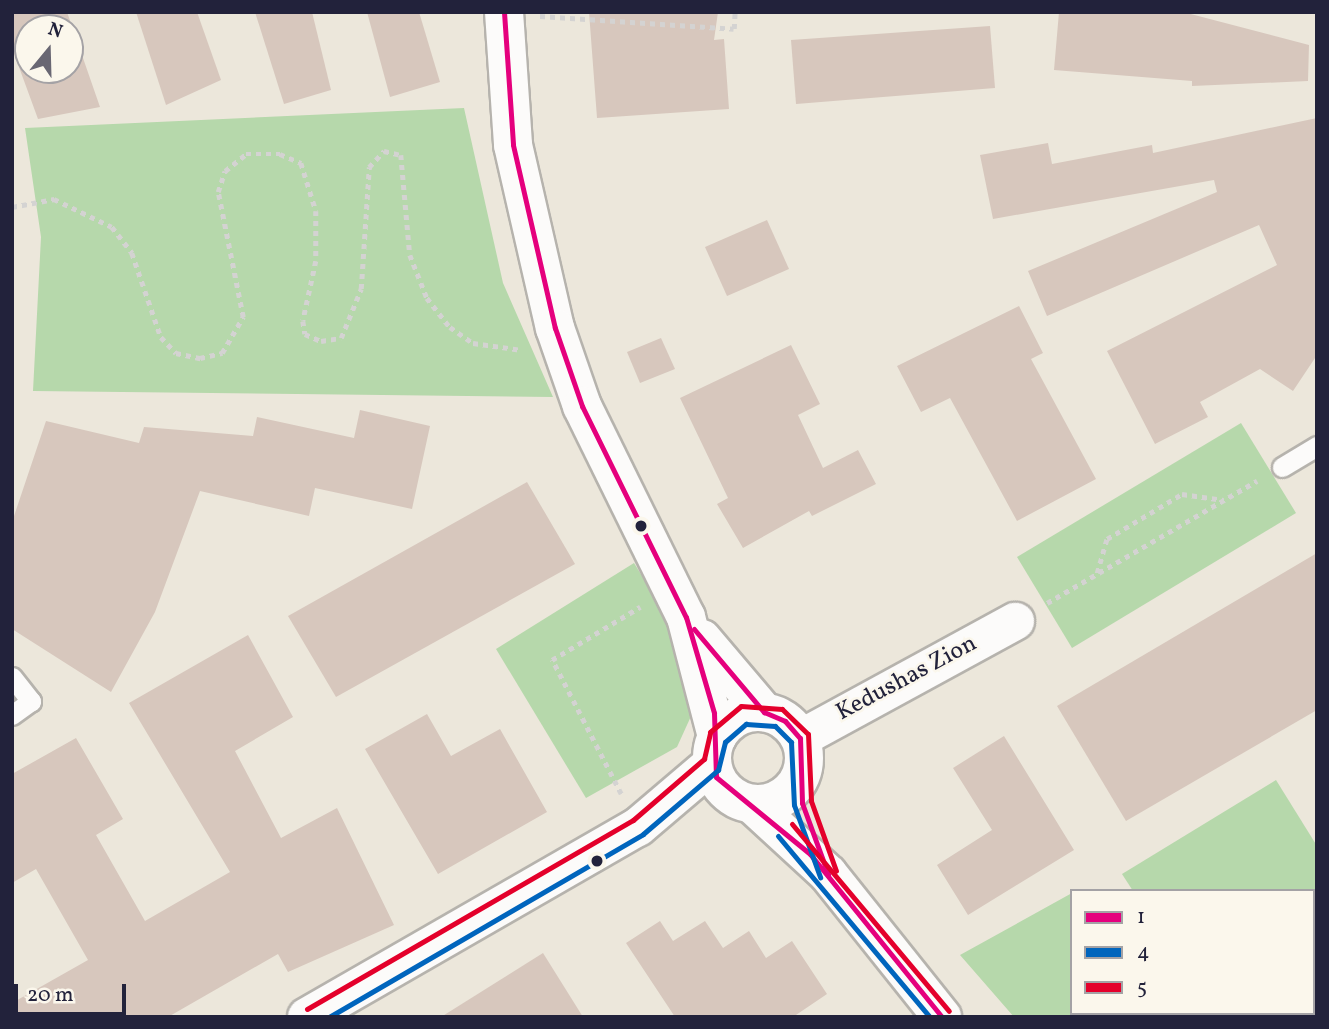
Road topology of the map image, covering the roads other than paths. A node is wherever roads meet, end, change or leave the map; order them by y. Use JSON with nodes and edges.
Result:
{"nodes":[{"id":1,"x":505,"y":13,"type":"edge"},
{"id":2,"x":1317,"y":446,"type":"edge"},
{"id":3,"x":1282,"y":467,"type":"road end"},
{"id":4,"x":679,"y":603,"type":"junction"},
{"id":5,"x":1015,"y":621,"type":"road end"},
{"id":6,"x":12,"y":677,"type":"edge"},
{"id":7,"x":764,"y":712,"type":"junction"},
{"id":8,"x":12,"y":715,"type":"edge"},
{"id":9,"x":800,"y":738,"type":"junction"},
{"id":10,"x":715,"y":750,"type":"junction"},
{"id":11,"x":798,"y":782,"type":"junction"},
{"id":12,"x":743,"y":801,"type":"junction"},
{"id":13,"x":638,"y":827,"type":"junction"},
{"id":14,"x":828,"y":874,"type":"junction"},
{"id":15,"x":310,"y":1016,"type":"edge"},
{"id":16,"x":942,"y":1017,"type":"edge"}],
"edges":[{"from":1,"to":4,"type":"street"},
{"from":2,"to":3,"type":"lane"},
{"from":4,"to":7,"type":"street"},
{"from":4,"to":10,"type":"street"},
{"from":5,"to":9,"type":"street","name":"Kedushas Zion"},
{"from":6,"to":8,"type":"lane"},
{"from":7,"to":9,"type":"street"},
{"from":7,"to":10,"type":"street"},
{"from":9,"to":11,"type":"street"},
{"from":10,"to":12,"type":"street"},
{"from":10,"to":13,"type":"street"},
{"from":11,"to":12,"type":"street"},
{"from":11,"to":14,"type":"street"},
{"from":12,"to":13,"type":"street"},
{"from":12,"to":14,"type":"street"},
{"from":13,"to":15,"type":"street"},
{"from":14,"to":16,"type":"street"}]}
